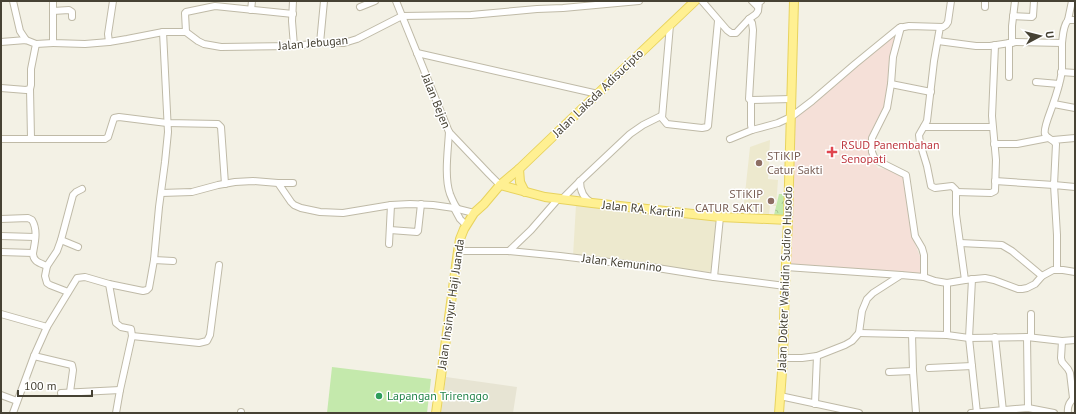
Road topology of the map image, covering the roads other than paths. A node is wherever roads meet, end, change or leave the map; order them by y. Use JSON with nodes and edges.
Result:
{"nodes":[{"id":1,"x":13,"y":1,"type":"edge"},
{"id":2,"x":52,"y":1,"type":"edge"},
{"id":3,"x":113,"y":1,"type":"edge"},
{"id":4,"x":252,"y":1,"type":"edge"},
{"id":5,"x":293,"y":1,"type":"edge"},
{"id":6,"x":324,"y":1,"type":"edge"},
{"id":7,"x":396,"y":1,"type":"edge"},
{"id":8,"x":639,"y":1,"type":"edge"},
{"id":9,"x":695,"y":1,"type":"edge"},
{"id":10,"x":702,"y":1,"type":"edge"},
{"id":11,"x":752,"y":1,"type":"edge"},
{"id":12,"x":794,"y":1,"type":"edge"},
{"id":13,"x":951,"y":1,"type":"edge"},
{"id":14,"x":1015,"y":1,"type":"edge"},
{"id":15,"x":1034,"y":1,"type":"edge"},
{"id":16,"x":1072,"y":1,"type":"edge"},
{"id":17,"x":371,"y":2,"type":"edge"},
{"id":18,"x":223,"y":4,"type":"edge"},
{"id":19,"x":760,"y":4,"type":"edge"},
{"id":20,"x":360,"y":7,"type":"dead end"},
{"id":21,"x":251,"y":10,"type":"junction"},
{"id":22,"x":53,"y":11,"type":"junction"},
{"id":23,"x":293,"y":14,"type":"junction"},
{"id":24,"x":402,"y":16,"type":"junction"},
{"id":25,"x":1013,"y":16,"type":"junction"},
{"id":26,"x":72,"y":17,"type":"dead end"},
{"id":27,"x":749,"y":19,"type":"junction"},
{"id":28,"x":1068,"y":20,"type":"junction"},
{"id":29,"x":1075,"y":20,"type":"edge"},
{"id":30,"x":718,"y":21,"type":"junction"},
{"id":31,"x":670,"y":25,"type":"junction"},
{"id":32,"x":901,"y":27,"type":"junction"},
{"id":33,"x":940,"y":27,"type":"junction"},
{"id":34,"x":163,"y":32,"type":"junction"},
{"id":35,"x":186,"y":32,"type":"junction"},
{"id":36,"x":26,"y":40,"type":"junction"},
{"id":37,"x":938,"y":41,"type":"junction"},
{"id":38,"x":1,"y":42,"type":"edge"},
{"id":39,"x":109,"y":42,"type":"junction"},
{"id":40,"x":320,"y":43,"type":"junction"},
{"id":41,"x":1010,"y":43,"type":"junction"},
{"id":42,"x":1062,"y":43,"type":"junction"},
{"id":43,"x":36,"y":44,"type":"junction"},
{"id":44,"x":53,"y":44,"type":"junction"},
{"id":45,"x":994,"y":45,"type":"junction"},
{"id":46,"x":294,"y":46,"type":"junction"},
{"id":47,"x":417,"y":54,"type":"junction"},
{"id":48,"x":1062,"y":72,"type":"junction"},
{"id":49,"x":1075,"y":73,"type":"edge"},
{"id":50,"x":1008,"y":77,"type":"dead end"},
{"id":51,"x":1036,"y":82,"type":"dead end"},
{"id":52,"x":891,"y":84,"type":"junction"},
{"id":53,"x":1059,"y":84,"type":"junction"},
{"id":54,"x":1,"y":88,"type":"edge"},
{"id":55,"x":30,"y":89,"type":"junction"},
{"id":56,"x":931,"y":92,"type":"junction"},
{"id":57,"x":598,"y":94,"type":"junction"},
{"id":58,"x":791,"y":99,"type":"junction"},
{"id":59,"x":751,"y":100,"type":"junction"},
{"id":60,"x":1054,"y":104,"type":"junction"},
{"id":61,"x":1075,"y":108,"type":"edge"},
{"id":62,"x":661,"y":116,"type":"junction"},
{"id":63,"x":790,"y":117,"type":"junction"},
{"id":64,"x":167,"y":122,"type":"junction"},
{"id":65,"x":924,"y":127,"type":"junction"},
{"id":66,"x":992,"y":127,"type":"junction"},
{"id":67,"x":752,"y":130,"type":"junction"},
{"id":68,"x":449,"y":132,"type":"junction"},
{"id":69,"x":1,"y":138,"type":"edge"},
{"id":70,"x":31,"y":138,"type":"junction"},
{"id":71,"x":1075,"y":138,"type":"edge"},
{"id":72,"x":730,"y":139,"type":"dead end"},
{"id":73,"x":1051,"y":139,"type":"junction"},
{"id":74,"x":994,"y":144,"type":"junction"},
{"id":75,"x":520,"y":170,"type":"junction"},
{"id":76,"x":580,"y":181,"type":"junction"},
{"id":77,"x":278,"y":182,"type":"junction"},
{"id":78,"x":995,"y":182,"type":"junction"},
{"id":79,"x":293,"y":183,"type":"dead end"},
{"id":80,"x":225,"y":184,"type":"junction"},
{"id":81,"x":500,"y":184,"type":"junction"},
{"id":82,"x":1054,"y":185,"type":"junction"},
{"id":83,"x":1075,"y":188,"type":"edge"},
{"id":84,"x":82,"y":189,"type":"dead end"},
{"id":85,"x":525,"y":192,"type":"junction"},
{"id":86,"x":956,"y":192,"type":"junction"},
{"id":87,"x":161,"y":193,"type":"junction"},
{"id":88,"x":560,"y":199,"type":"junction"},
{"id":89,"x":592,"y":203,"type":"junction"},
{"id":90,"x":421,"y":204,"type":"junction"},
{"id":91,"x":391,"y":205,"type":"junction"},
{"id":92,"x":455,"y":208,"type":"junction"},
{"id":93,"x":474,"y":213,"type":"junction"},
{"id":94,"x":720,"y":217,"type":"junction"},
{"id":95,"x":1,"y":219,"type":"edge"},
{"id":96,"x":788,"y":220,"type":"junction"},
{"id":97,"x":466,"y":225,"type":"junction"},
{"id":98,"x":390,"y":230,"type":"junction"},
{"id":99,"x":1,"y":236,"type":"edge"},
{"id":100,"x":35,"y":237,"type":"junction"},
{"id":101,"x":61,"y":240,"type":"junction"},
{"id":102,"x":960,"y":243,"type":"junction"},
{"id":103,"x":389,"y":244,"type":"dead end"},
{"id":104,"x":78,"y":247,"type":"dead end"},
{"id":105,"x":458,"y":251,"type":"junction"},
{"id":106,"x":509,"y":251,"type":"junction"},
{"id":107,"x":1,"y":252,"type":"edge"},
{"id":108,"x":33,"y":253,"type":"junction"},
{"id":109,"x":154,"y":260,"type":"junction"},
{"id":110,"x":173,"y":261,"type":"dead end"},
{"id":111,"x":219,"y":265,"type":"dead end"},
{"id":112,"x":47,"y":266,"type":"junction"},
{"id":113,"x":786,"y":267,"type":"junction"},
{"id":114,"x":1058,"y":269,"type":"junction"},
{"id":115,"x":1075,"y":272,"type":"edge"},
{"id":116,"x":901,"y":275,"type":"junction"},
{"id":117,"x":1042,"y":276,"type":"junction"},
{"id":118,"x":714,"y":277,"type":"junction"},
{"id":119,"x":924,"y":277,"type":"junction"},
{"id":120,"x":972,"y":279,"type":"junction"},
{"id":121,"x":965,"y":280,"type":"junction"},
{"id":122,"x":947,"y":283,"type":"junction"},
{"id":123,"x":109,"y":284,"type":"junction"},
{"id":124,"x":785,"y":286,"type":"junction"},
{"id":125,"x":68,"y":292,"type":"junction"},
{"id":126,"x":1,"y":314,"type":"edge"},
{"id":127,"x":1031,"y":314,"type":"dead end"},
{"id":128,"x":47,"y":327,"type":"junction"},
{"id":129,"x":858,"y":334,"type":"junction"},
{"id":130,"x":912,"y":334,"type":"junction"},
{"id":131,"x":947,"y":335,"type":"junction"},
{"id":132,"x":132,"y":336,"type":"junction"},
{"id":133,"x":995,"y":337,"type":"junction"},
{"id":134,"x":1029,"y":337,"type":"junction"},
{"id":135,"x":969,"y":338,"type":"junction"},
{"id":136,"x":1062,"y":340,"type":"junction"},
{"id":137,"x":1075,"y":340,"type":"edge"},
{"id":138,"x":34,"y":356,"type":"junction"},
{"id":139,"x":817,"y":356,"type":"junction"},
{"id":140,"x":783,"y":358,"type":"junction"},
{"id":141,"x":972,"y":366,"type":"junction"},
{"id":142,"x":929,"y":368,"type":"dead end"},
{"id":143,"x":913,"y":371,"type":"junction"},
{"id":144,"x":889,"y":372,"type":"dead end"},
{"id":145,"x":120,"y":390,"type":"junction"},
{"id":146,"x":70,"y":392,"type":"junction"},
{"id":147,"x":60,"y":393,"type":"dead end"},
{"id":148,"x":1,"y":395,"type":"edge"},
{"id":149,"x":780,"y":396,"type":"junction"},
{"id":150,"x":1074,"y":398,"type":"edge"},
{"id":151,"x":17,"y":401,"type":"junction"},
{"id":152,"x":815,"y":404,"type":"junction"},
{"id":153,"x":1028,"y":408,"type":"junction"},
{"id":154,"x":1003,"y":411,"type":"junction"},
{"id":155,"x":14,"y":413,"type":"edge"},
{"id":156,"x":116,"y":413,"type":"edge"},
{"id":157,"x":436,"y":413,"type":"edge"},
{"id":158,"x":779,"y":413,"type":"edge"},
{"id":159,"x":860,"y":413,"type":"edge"},
{"id":160,"x":916,"y":413,"type":"edge"},
{"id":161,"x":971,"y":413,"type":"edge"},
{"id":162,"x":977,"y":413,"type":"edge"},
{"id":163,"x":1054,"y":413,"type":"edge"},
{"id":164,"x":1068,"y":413,"type":"edge"}],
"edges":[{"from":1,"to":36,"type":"street"},
{"from":2,"to":22,"type":"street"},
{"from":3,"to":39,"type":"street"},
{"from":4,"to":21,"type":"street"},
{"from":5,"to":23,"type":"street"},
{"from":6,"to":40,"type":"street"},
{"from":7,"to":24,"type":"street","name":"Jalan Bejen"},
{"from":8,"to":24,"type":"street","name":"Jalan Jebugan"},
{"from":9,"to":31,"type":"main road","name":"Jalan Laksda Adisucipto"},
{"from":10,"to":30,"type":"street"},
{"from":11,"to":19,"type":"street"},
{"from":12,"to":58,"type":"main road","name":"Jalan Dokter Wahidin Sudiro Husodo"},
{"from":13,"to":33,"type":"street"},
{"from":14,"to":25,"type":"street"},
{"from":15,"to":25,"type":"street"},
{"from":16,"to":28,"type":"street"},
{"from":17,"to":20,"type":"street"},
{"from":18,"to":21,"type":"street"},
{"from":18,"to":35,"type":"street"},
{"from":19,"to":27,"type":"street"},
{"from":21,"to":23,"type":"street"},
{"from":22,"to":26,"type":"street"},
{"from":22,"to":44,"type":"street"},
{"from":23,"to":46,"type":"street"},
{"from":24,"to":40,"type":"street","name":"Jalan Jebugan"},
{"from":24,"to":47,"type":"street","name":"Jalan Bejen"},
{"from":25,"to":41,"type":"street"},
{"from":27,"to":30,"type":"street"},
{"from":27,"to":59,"type":"street"},
{"from":28,"to":29,"type":"street"},
{"from":28,"to":42,"type":"street"},
{"from":30,"to":62,"type":"street"},
{"from":31,"to":57,"type":"main road","name":"Jalan Laksda Adisucipto"},
{"from":31,"to":62,"type":"street"},
{"from":32,"to":33,"type":"street"},
{"from":32,"to":52,"type":"street"},
{"from":32,"to":63,"type":"street"},
{"from":33,"to":37,"type":"street"},
{"from":34,"to":35,"type":"street"},
{"from":34,"to":39,"type":"street"},
{"from":34,"to":64,"type":"street"},
{"from":35,"to":46,"type":"street","name":"Jalan Jebugan"},
{"from":36,"to":38,"type":"street"},
{"from":36,"to":43,"type":"street"},
{"from":37,"to":45,"type":"street"},
{"from":37,"to":56,"type":"street"},
{"from":39,"to":44,"type":"street"},
{"from":40,"to":46,"type":"street","name":"Jalan Jebugan"},
{"from":41,"to":42,"type":"street"},
{"from":41,"to":45,"type":"street"},
{"from":41,"to":50,"type":"street"},
{"from":42,"to":48,"type":"street"},
{"from":43,"to":44,"type":"street"},
{"from":43,"to":55,"type":"street"},
{"from":45,"to":66,"type":"street"},
{"from":47,"to":57,"type":"street"},
{"from":47,"to":68,"type":"street","name":"Jalan Bejen"},
{"from":48,"to":49,"type":"street"},
{"from":48,"to":53,"type":"street"},
{"from":51,"to":53,"type":"street"},
{"from":52,"to":56,"type":"street"},
{"from":52,"to":119,"type":"street"},
{"from":53,"to":60,"type":"street"},
{"from":54,"to":55,"type":"street"},
{"from":55,"to":70,"type":"street"},
{"from":56,"to":65,"type":"street"},
{"from":57,"to":75,"type":"main road","name":"Jalan Laksda Adisucipto"},
{"from":58,"to":59,"type":"street"},
{"from":58,"to":63,"type":"main road","name":"Jalan Dokter Wahidin Sudiro Husodo"},
{"from":59,"to":67,"type":"street"},
{"from":60,"to":61,"type":"street"},
{"from":60,"to":73,"type":"street"},
{"from":62,"to":76,"type":"street"},
{"from":63,"to":67,"type":"street"},
{"from":63,"to":96,"type":"main road","name":"Jalan Dokter Wahidin Sudiro Husodo"},
{"from":64,"to":70,"type":"street"},
{"from":64,"to":80,"type":"street"},
{"from":64,"to":87,"type":"street"},
{"from":65,"to":66,"type":"street"},
{"from":65,"to":86,"type":"street"},
{"from":66,"to":74,"type":"street"},
{"from":67,"to":72,"type":"street"},
{"from":68,"to":81,"type":"street","name":"Jalan Bejen"},
{"from":68,"to":92,"type":"street"},
{"from":69,"to":70,"type":"street"},
{"from":71,"to":73,"type":"street"},
{"from":73,"to":74,"type":"street"},
{"from":73,"to":82,"type":"street"},
{"from":74,"to":78,"type":"street"},
{"from":75,"to":81,"type":"main road","name":"Jalan Laksda Adisucipto"},
{"from":75,"to":85,"type":"main road"},
{"from":76,"to":88,"type":"street"},
{"from":76,"to":89,"type":"street"},
{"from":77,"to":79,"type":"street"},
{"from":77,"to":80,"type":"street"},
{"from":77,"to":91,"type":"street"},
{"from":78,"to":82,"type":"street"},
{"from":78,"to":86,"type":"street"},
{"from":80,"to":87,"type":"street"},
{"from":81,"to":85,"type":"main road","name":"Jalan RA. Kartini"},
{"from":81,"to":93,"type":"main road","name":"Jalan Insinyur Haji Juanda"},
{"from":82,"to":83,"type":"street"},
{"from":82,"to":114,"type":"street"},
{"from":84,"to":101,"type":"street"},
{"from":85,"to":88,"type":"main road","name":"Jalan RA. Kartini"},
{"from":86,"to":102,"type":"street"},
{"from":87,"to":109,"type":"street"},
{"from":88,"to":89,"type":"main road","name":"Jalan RA. Kartini"},
{"from":88,"to":106,"type":"street"},
{"from":89,"to":94,"type":"main road","name":"Jalan RA. Kartini"},
{"from":90,"to":91,"type":"street"},
{"from":90,"to":92,"type":"street"},
{"from":90,"to":98,"type":"street"},
{"from":91,"to":98,"type":"street"},
{"from":92,"to":93,"type":"street"},
{"from":92,"to":97,"type":"street"},
{"from":93,"to":97,"type":"main road","name":"Jalan Insinyur Haji Juanda"},
{"from":94,"to":96,"type":"main road","name":"Jalan RA. Kartini"},
{"from":94,"to":118,"type":"street"},
{"from":95,"to":100,"type":"street"},
{"from":96,"to":113,"type":"main road","name":"Jalan Dokter Wahidin Sudiro Husodo"},
{"from":97,"to":105,"type":"main road","name":"Jalan Insinyur Haji Juanda"},
{"from":98,"to":103,"type":"street"},
{"from":99,"to":100,"type":"street"},
{"from":100,"to":108,"type":"street"},
{"from":101,"to":104,"type":"street"},
{"from":101,"to":112,"type":"street"},
{"from":102,"to":117,"type":"street"},
{"from":102,"to":121,"type":"street"},
{"from":105,"to":106,"type":"street","name":"Jalan Kemunino"},
{"from":105,"to":157,"type":"main road","name":"Jalan Insinyur Haji Juanda"},
{"from":106,"to":118,"type":"street","name":"Jalan Kemunino"},
{"from":107,"to":108,"type":"street"},
{"from":108,"to":112,"type":"street"},
{"from":109,"to":110,"type":"street"},
{"from":109,"to":123,"type":"street"},
{"from":111,"to":132,"type":"street"},
{"from":112,"to":125,"type":"street"},
{"from":113,"to":116,"type":"street"},
{"from":113,"to":124,"type":"main road","name":"Jalan Dokter Wahidin Sudiro Husodo"},
{"from":114,"to":115,"type":"street"},
{"from":114,"to":117,"type":"street"},
{"from":116,"to":119,"type":"street"},
{"from":116,"to":129,"type":"street"},
{"from":117,"to":120,"type":"street"},
{"from":118,"to":124,"type":"street","name":"Jalan Kemunino"},
{"from":119,"to":122,"type":"street"},
{"from":120,"to":121,"type":"street"},
{"from":120,"to":135,"type":"street"},
{"from":121,"to":122,"type":"street"},
{"from":122,"to":131,"type":"street"},
{"from":123,"to":125,"type":"street"},
{"from":123,"to":132,"type":"street"},
{"from":124,"to":140,"type":"main road","name":"Jalan Dokter Wahidin Sudiro Husodo"},
{"from":125,"to":128,"type":"street"},
{"from":126,"to":128,"type":"street"},
{"from":127,"to":134,"type":"street"},
{"from":128,"to":138,"type":"street"},
{"from":129,"to":130,"type":"street"},
{"from":129,"to":139,"type":"street"},
{"from":130,"to":131,"type":"street"},
{"from":130,"to":143,"type":"street"},
{"from":131,"to":135,"type":"street"},
{"from":132,"to":145,"type":"street"},
{"from":133,"to":134,"type":"street"},
{"from":133,"to":135,"type":"street"},
{"from":133,"to":154,"type":"street"},
{"from":134,"to":136,"type":"street"},
{"from":134,"to":153,"type":"street"},
{"from":135,"to":141,"type":"street"},
{"from":136,"to":137,"type":"street"},
{"from":136,"to":150,"type":"street"},
{"from":138,"to":146,"type":"street"},
{"from":138,"to":151,"type":"street"},
{"from":139,"to":140,"type":"street"},
{"from":139,"to":152,"type":"street"},
{"from":140,"to":149,"type":"main road","name":"Jalan Dokter Wahidin Sudiro Husodo"},
{"from":141,"to":142,"type":"street"},
{"from":141,"to":162,"type":"street"},
{"from":143,"to":144,"type":"street"},
{"from":143,"to":160,"type":"street"},
{"from":145,"to":146,"type":"street"},
{"from":145,"to":156,"type":"street"},
{"from":146,"to":147,"type":"street"},
{"from":148,"to":151,"type":"street"},
{"from":149,"to":152,"type":"street"},
{"from":149,"to":158,"type":"main road","name":"Jalan Dokter Wahidin Sudiro Husodo"},
{"from":150,"to":164,"type":"street"},
{"from":151,"to":155,"type":"street"},
{"from":152,"to":159,"type":"street"},
{"from":153,"to":154,"type":"street"},
{"from":153,"to":163,"type":"street"},
{"from":154,"to":162,"type":"street"},
{"from":161,"to":162,"type":"street"}]}
